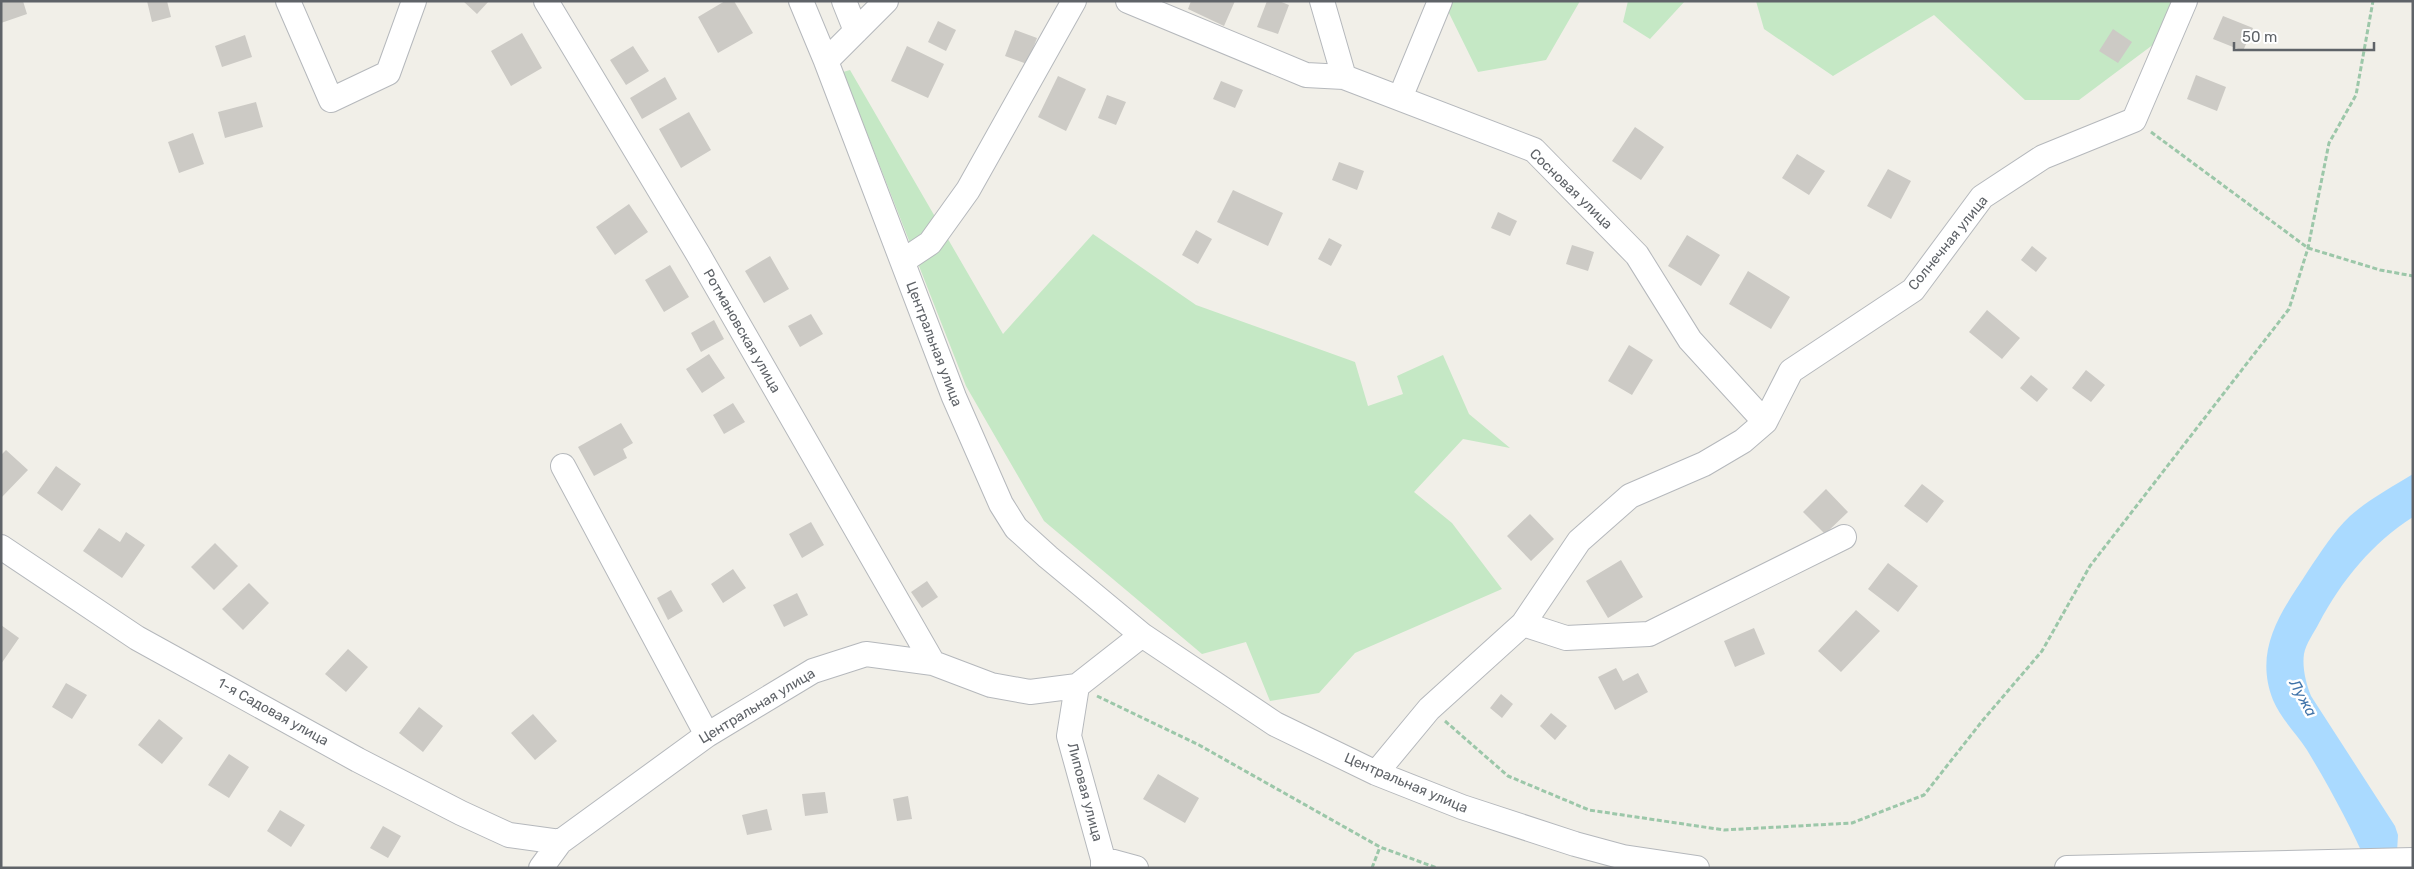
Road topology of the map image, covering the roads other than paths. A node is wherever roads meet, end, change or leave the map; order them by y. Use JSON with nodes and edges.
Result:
{"nodes":[{"id":1,"x":288,"y":1,"type":"edge"},
{"id":2,"x":414,"y":1,"type":"edge"},
{"id":3,"x":546,"y":1,"type":"edge"},
{"id":4,"x":801,"y":1,"type":"edge"},
{"id":5,"x":844,"y":1,"type":"edge"},
{"id":6,"x":886,"y":1,"type":"edge"},
{"id":7,"x":1074,"y":1,"type":"edge"},
{"id":8,"x":1128,"y":1,"type":"edge"},
{"id":9,"x":1322,"y":1,"type":"edge"},
{"id":10,"x":1440,"y":1,"type":"edge"},
{"id":11,"x":2185,"y":1,"type":"edge"},
{"id":12,"x":856,"y":31,"type":"junction"},
{"id":13,"x":826,"y":61,"type":"junction"},
{"id":14,"x":1344,"y":77,"type":"junction"},
{"id":15,"x":1400,"y":98,"type":"junction"},
{"id":16,"x":903,"y":261,"type":"junction"},
{"id":17,"x":1766,"y":422,"type":"junction"},
{"id":18,"x":563,"y":466,"type":"dead end"},
{"id":19,"x":1844,"y":537,"type":"dead end"},
{"id":20,"x":1,"y":547,"type":"edge"},
{"id":21,"x":1523,"y":624,"type":"junction"},
{"id":22,"x":1142,"y":635,"type":"junction"},
{"id":23,"x":933,"y":663,"type":"junction"},
{"id":24,"x":1078,"y":686,"type":"junction"},
{"id":25,"x":707,"y":735,"type":"junction"},
{"id":26,"x":1376,"y":773,"type":"junction"},
{"id":27,"x":560,"y":842,"type":"junction"},
{"id":28,"x":2413,"y":860,"type":"edge"},
{"id":29,"x":1103,"y":864,"type":"edge"},
{"id":30,"x":542,"y":868,"type":"edge"},
{"id":31,"x":1136,"y":868,"type":"edge"},
{"id":32,"x":1697,"y":868,"type":"edge"},
{"id":33,"x":2067,"y":868,"type":"edge"}],
"edges":[{"from":1,"to":2,"type":"street"},
{"from":3,"to":23,"type":"street","name":"Ротмановская улица"},
{"from":4,"to":13,"type":"street","name":"Центральная улица"},
{"from":5,"to":12,"type":"street"},
{"from":6,"to":12,"type":"street"},
{"from":7,"to":16,"type":"street"},
{"from":8,"to":14,"type":"street","name":"Сосновая улица"},
{"from":9,"to":14,"type":"street"},
{"from":10,"to":15,"type":"street"},
{"from":11,"to":17,"type":"street","name":"Солнечная улица"},
{"from":12,"to":13,"type":"street"},
{"from":13,"to":16,"type":"street","name":"Центральная улица"},
{"from":14,"to":15,"type":"street","name":"Сосновая улица"},
{"from":15,"to":17,"type":"street","name":"Сосновая улица"},
{"from":16,"to":22,"type":"street","name":"Центральная улица"},
{"from":17,"to":21,"type":"street","name":"Солнечная улица"},
{"from":18,"to":25,"type":"street"},
{"from":19,"to":21,"type":"street"},
{"from":20,"to":27,"type":"street","name":"1-я Садовая улица"},
{"from":21,"to":26,"type":"street","name":"Солнечная улица"},
{"from":22,"to":24,"type":"street"},
{"from":22,"to":26,"type":"street","name":"Центральная улица"},
{"from":23,"to":24,"type":"street","name":"Центральная улица"},
{"from":23,"to":25,"type":"street","name":"Центральная улица"},
{"from":24,"to":29,"type":"street","name":"Липовая улица"},
{"from":25,"to":27,"type":"street","name":"Центральная улица"},
{"from":26,"to":32,"type":"street","name":"Центральная улица"},
{"from":27,"to":30,"type":"street","name":"Центральная улица"},
{"from":28,"to":33,"type":"street"},
{"from":29,"to":31,"type":"street"}]}
